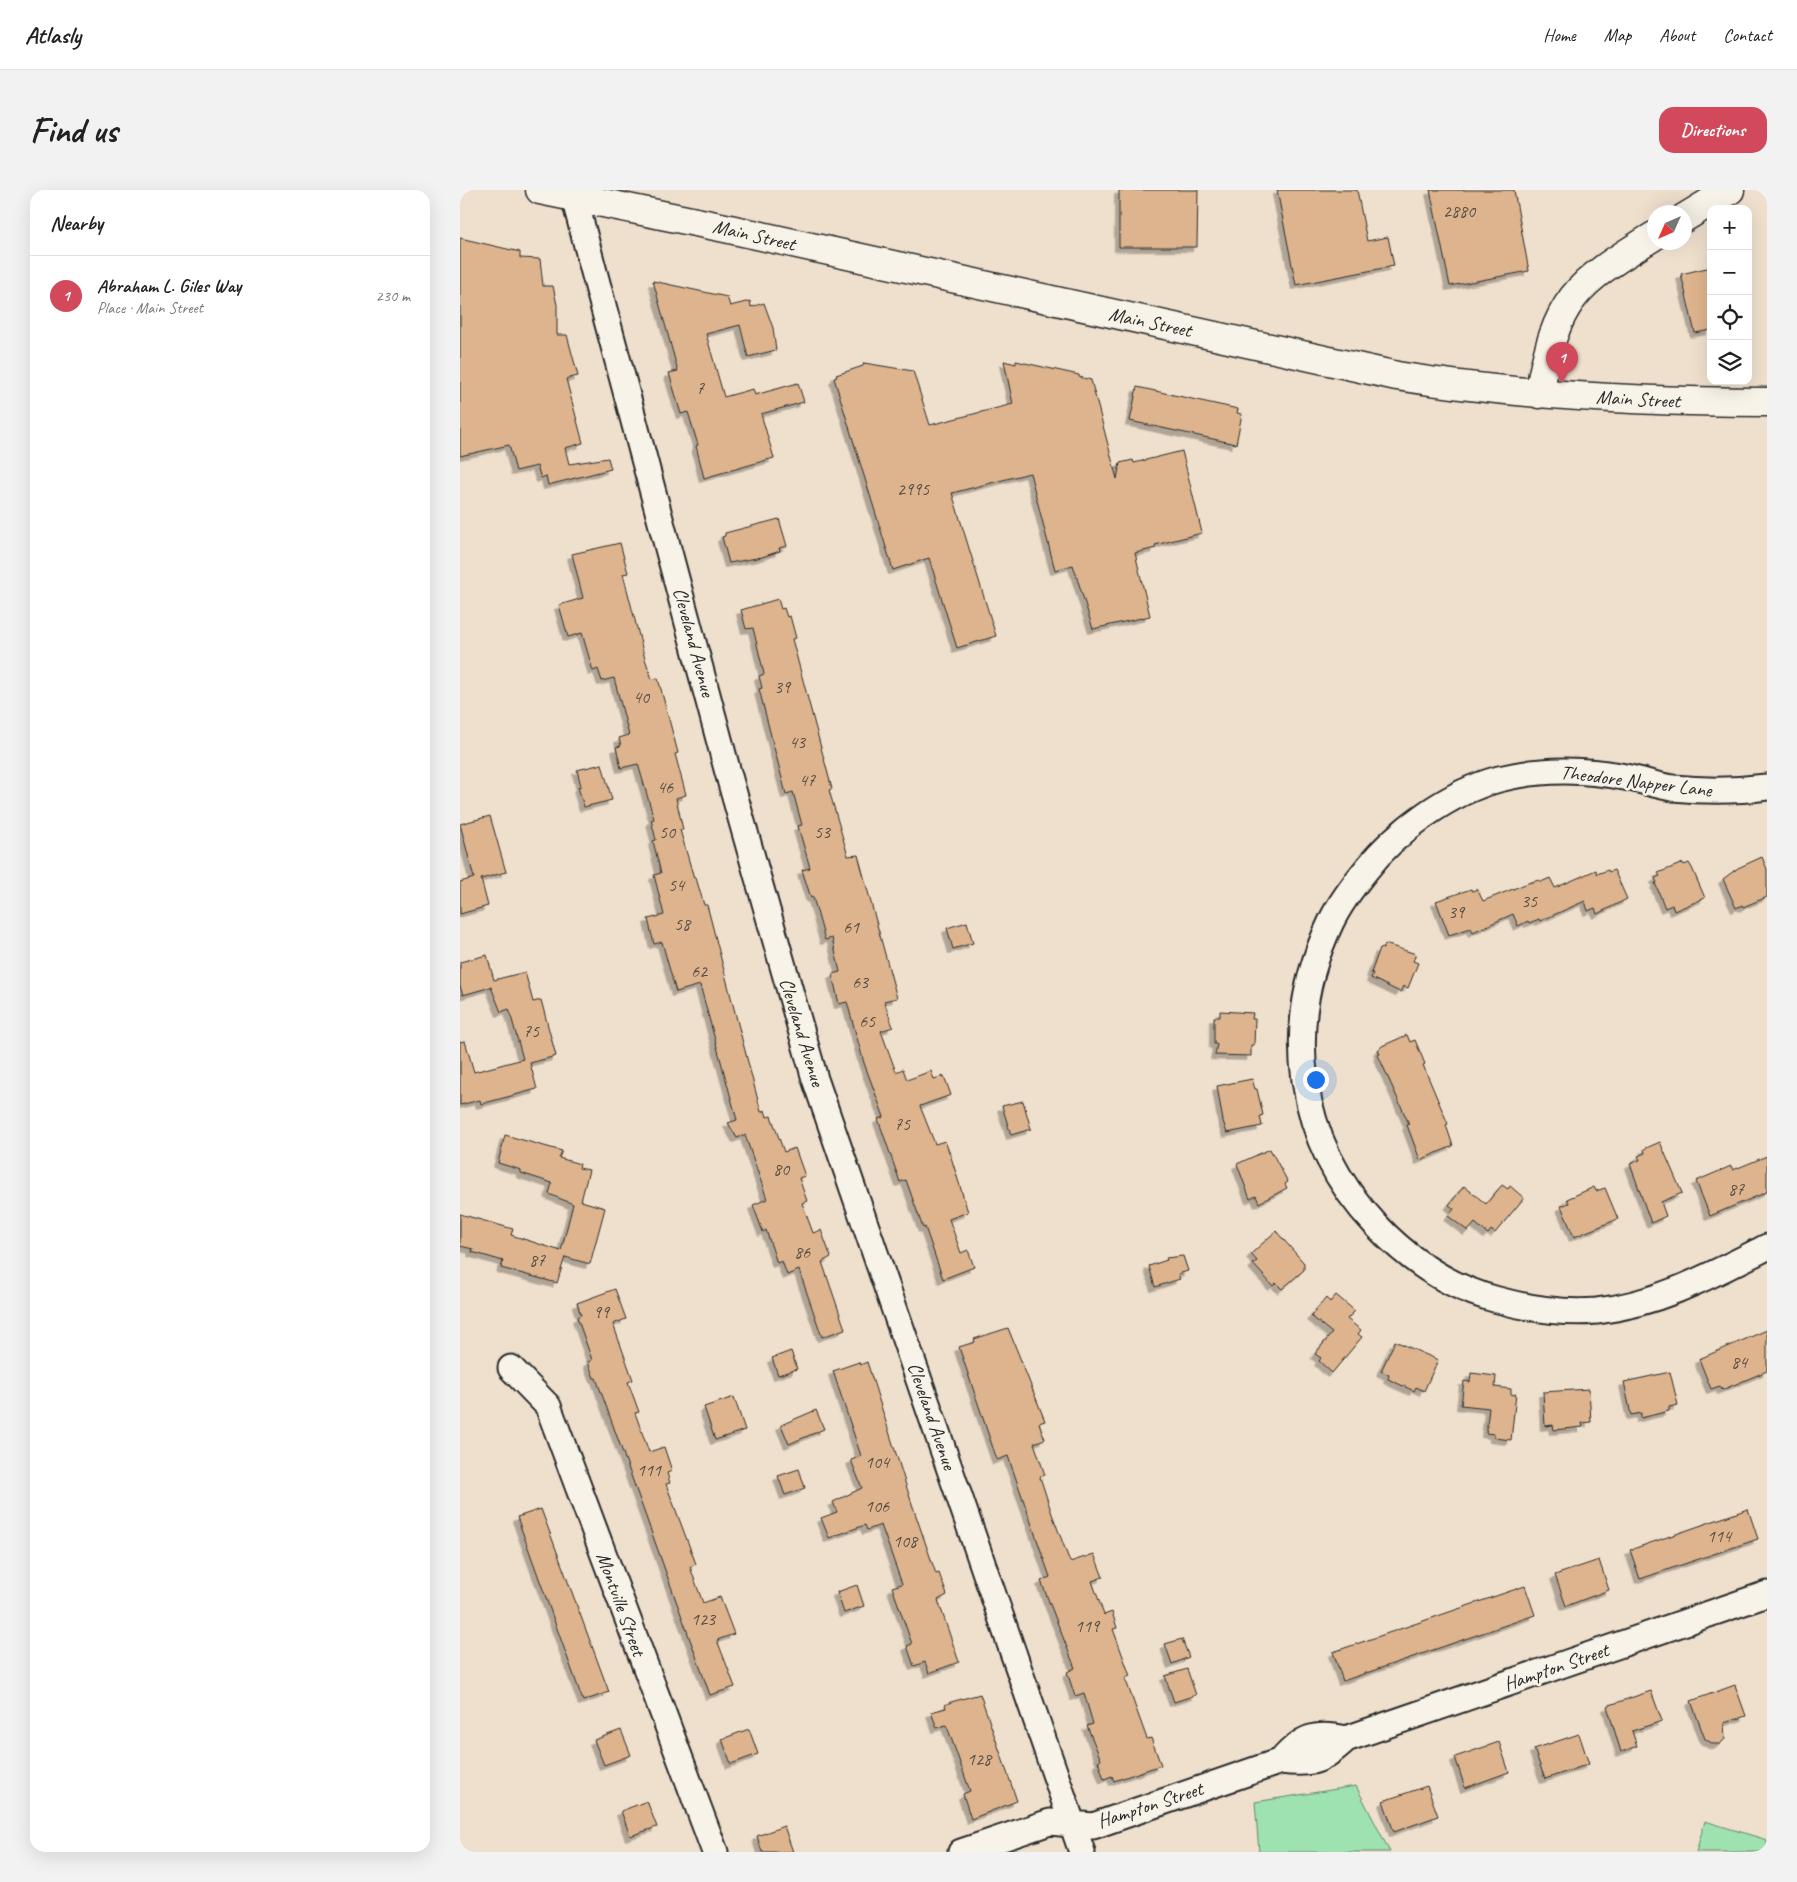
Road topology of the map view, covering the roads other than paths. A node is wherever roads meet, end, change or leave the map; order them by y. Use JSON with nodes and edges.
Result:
{"nodes":[{"id":1,"x":540,"y":190,"type":"edge"},
{"id":2,"x":1730,"y":190,"type":"edge"},
{"id":3,"x":574,"y":197,"type":"junction"},
{"id":4,"x":1692,"y":213,"type":"edge"},
{"id":5,"x":1647,"y":241,"type":"edge"},
{"id":6,"x":1539,"y":394,"type":"junction"},
{"id":7,"x":1767,"y":402,"type":"edge"},
{"id":8,"x":1767,"y":787,"type":"edge"},
{"id":9,"x":1767,"y":1247,"type":"edge"},
{"id":10,"x":511,"y":1368,"type":"dead end"},
{"id":11,"x":1767,"y":1594,"type":"edge"},
{"id":12,"x":1072,"y":1823,"type":"junction"},
{"id":13,"x":715,"y":1852,"type":"edge"},
{"id":14,"x":961,"y":1852,"type":"edge"},
{"id":15,"x":1082,"y":1852,"type":"edge"}],
"edges":[{"from":1,"to":3,"type":"main road","name":"Main Street"},
{"from":2,"to":4,"type":"main road"},
{"from":3,"to":6,"type":"main road","name":"Main Street"},
{"from":3,"to":12,"type":"street","name":"Cleveland Avenue"},
{"from":5,"to":6,"type":"main road"},
{"from":6,"to":7,"type":"main road","name":"Main Street"},
{"from":8,"to":9,"type":"street","name":"Theodore Napper Lane"},
{"from":10,"to":13,"type":"street","name":"Montville Street"},
{"from":11,"to":12,"type":"street","name":"Hampton Street"},
{"from":12,"to":14,"type":"street","name":"Hampton Street"},
{"from":12,"to":15,"type":"street","name":"Cleveland Avenue"}]}
